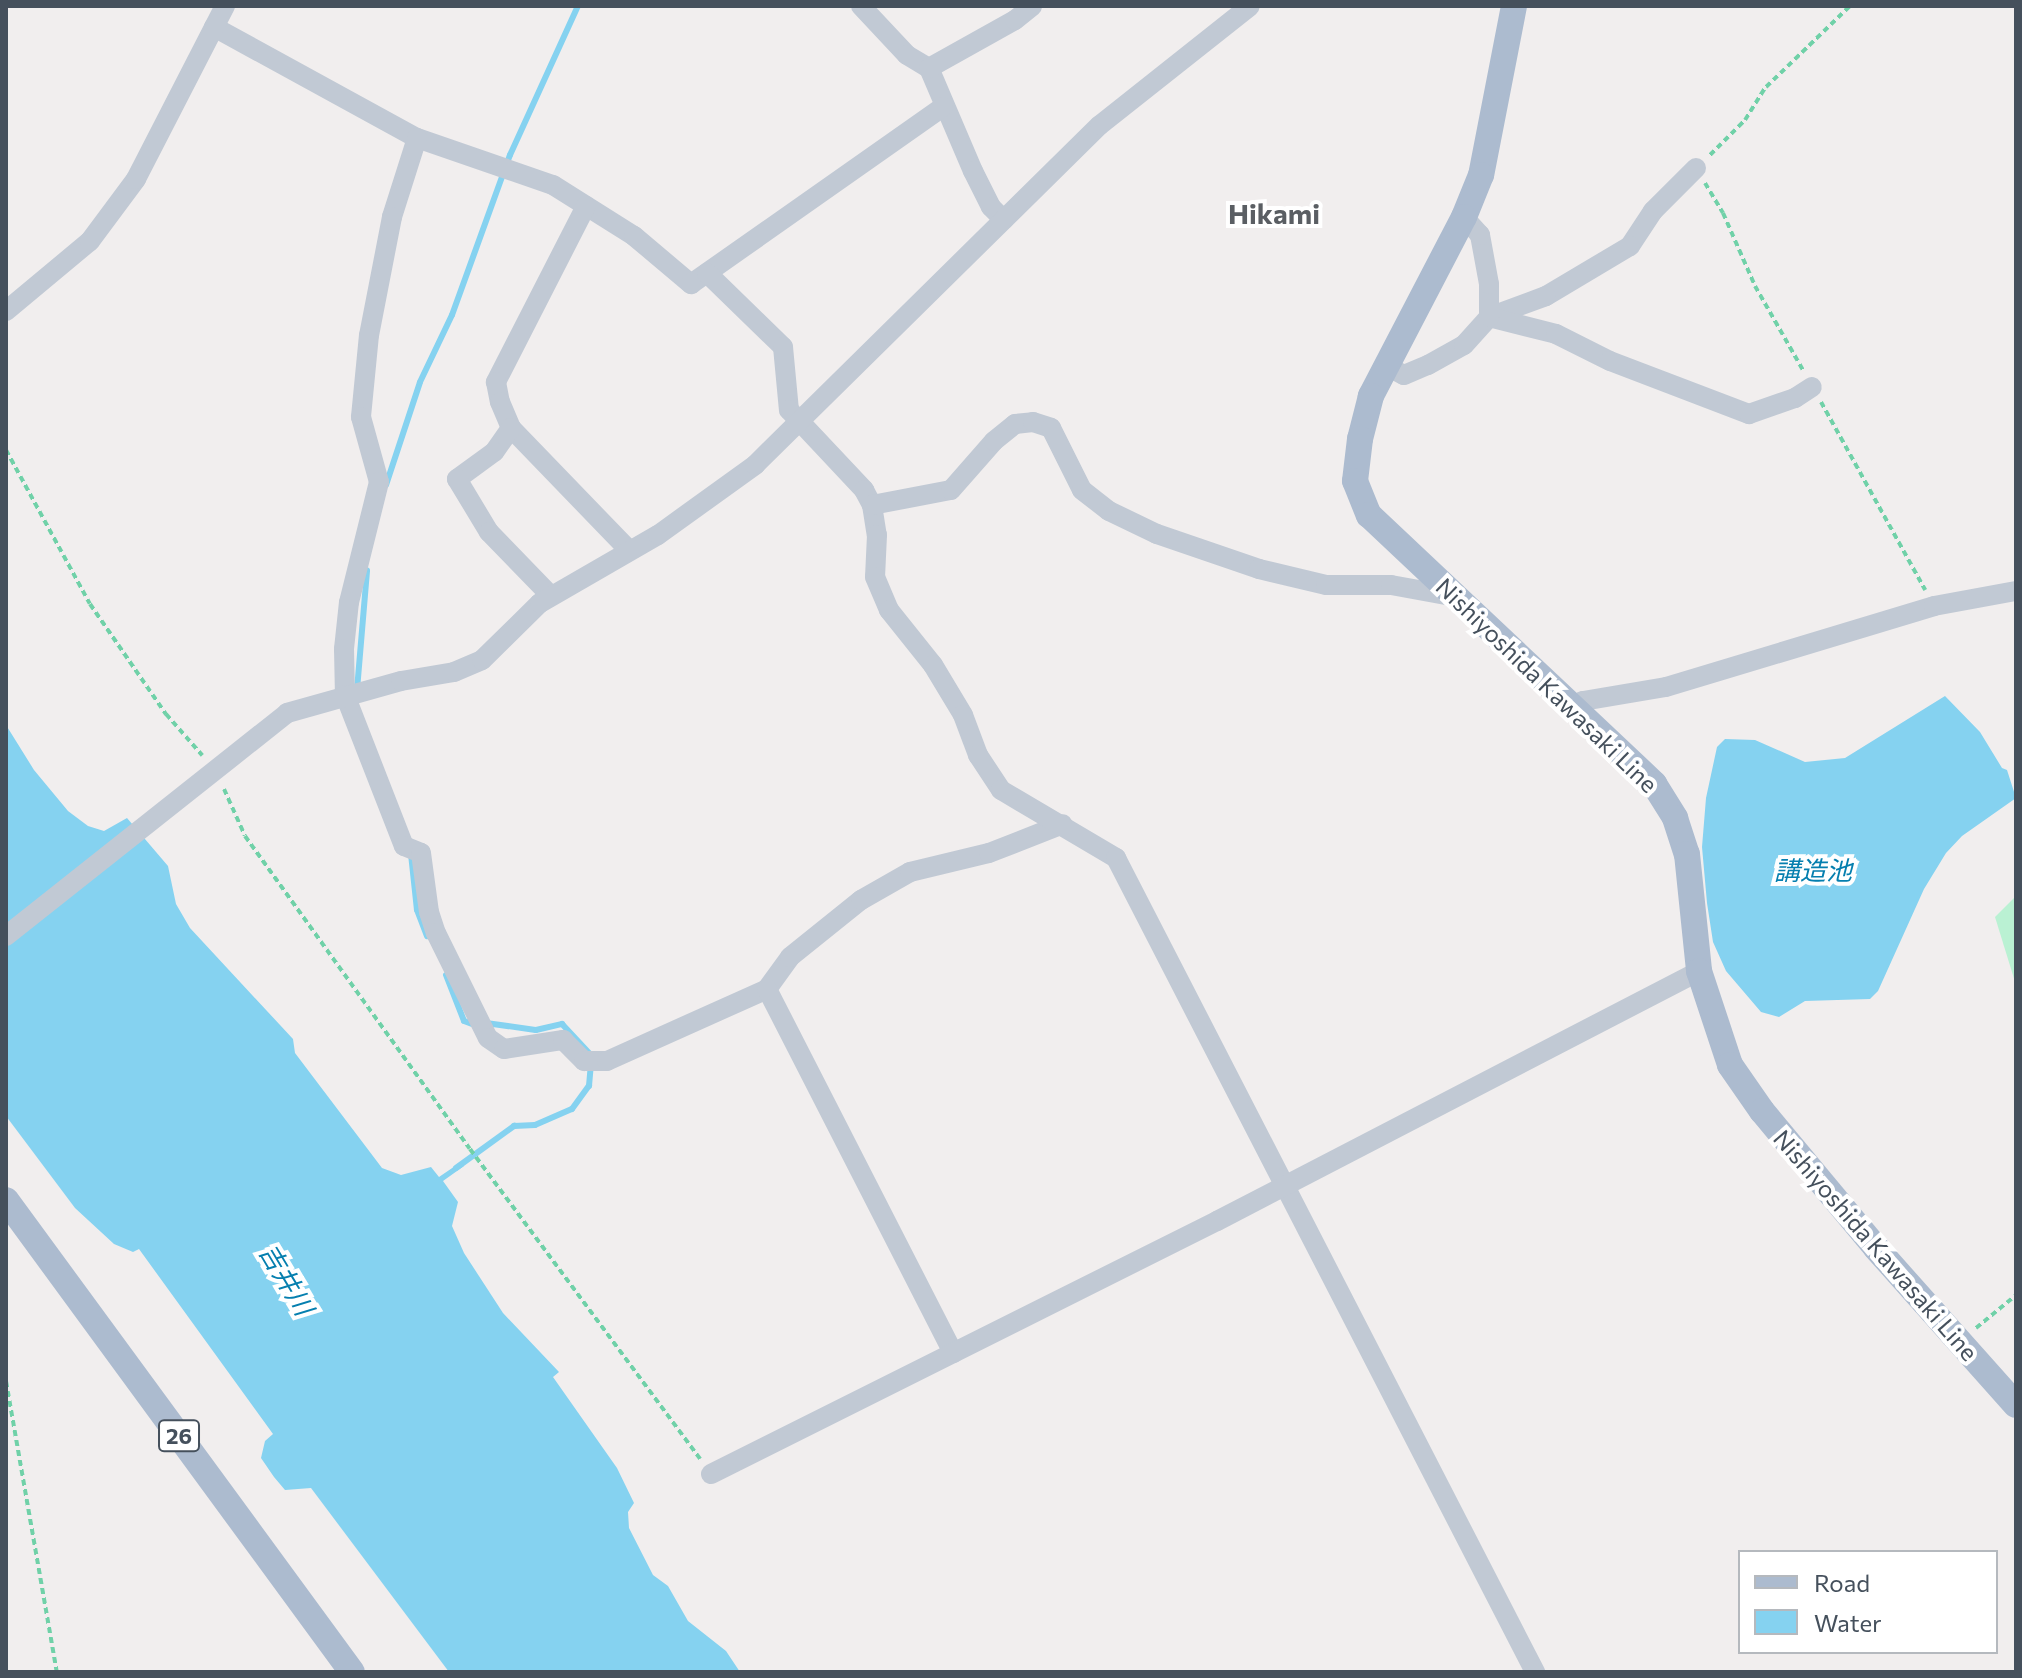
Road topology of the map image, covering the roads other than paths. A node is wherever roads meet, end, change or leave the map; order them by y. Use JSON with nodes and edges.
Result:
{"nodes":[{"id":1,"x":225,"y":6,"type":"edge"},
{"id":2,"x":861,"y":6,"type":"edge"},
{"id":3,"x":1032,"y":6,"type":"edge"},
{"id":4,"x":1250,"y":6,"type":"edge"},
{"id":5,"x":1514,"y":6,"type":"edge"},
{"id":6,"x":214,"y":27,"type":"junction"},
{"id":7,"x":929,"y":68,"type":"junction"},
{"id":8,"x":943,"y":107,"type":"junction"},
{"id":9,"x":417,"y":138,"type":"junction"},
{"id":10,"x":1696,"y":168,"type":"road end"},
{"id":11,"x":586,"y":206,"type":"junction"},
{"id":12,"x":1464,"y":217,"type":"junction"},
{"id":13,"x":1004,"y":220,"type":"junction"},
{"id":14,"x":707,"y":273,"type":"junction"},
{"id":15,"x":6,"y":311,"type":"edge"},
{"id":16,"x":1489,"y":317,"type":"junction"},
{"id":17,"x":1385,"y":365,"type":"junction"},
{"id":18,"x":1812,"y":387,"type":"road end"},
{"id":19,"x":796,"y":421,"type":"junction"},
{"id":20,"x":511,"y":428,"type":"junction"},
{"id":21,"x":872,"y":505,"type":"junction"},
{"id":22,"x":629,"y":550,"type":"junction"},
{"id":23,"x":2016,"y":591,"type":"edge"},
{"id":24,"x":551,"y":596,"type":"junction"},
{"id":25,"x":1458,"y":597,"type":"junction"},
{"id":26,"x":345,"y":695,"type":"junction"},
{"id":27,"x":1570,"y":707,"type":"junction"},
{"id":28,"x":1063,"y":824,"type":"junction"},
{"id":29,"x":6,"y":936,"type":"edge"},
{"id":30,"x":1699,"y":971,"type":"junction"},
{"id":31,"x":767,"y":989,"type":"junction"},
{"id":32,"x":1285,"y":1185,"type":"junction"},
{"id":33,"x":7,"y":1203,"type":"edge"},
{"id":34,"x":953,"y":1353,"type":"junction"},
{"id":35,"x":2016,"y":1405,"type":"edge"},
{"id":36,"x":711,"y":1474,"type":"road end"},
{"id":37,"x":352,"y":1672,"type":"edge"},
{"id":38,"x":1535,"y":1672,"type":"edge"}],
"edges":[{"from":1,"to":6,"type":"street"},
{"from":2,"to":7,"type":"street"},
{"from":3,"to":7,"type":"street"},
{"from":4,"to":13,"type":"street"},
{"from":5,"to":12,"type":"main road","name":"Nishiyoshida Kawasaki Line"},
{"from":6,"to":9,"type":"street"},
{"from":6,"to":15,"type":"street"},
{"from":7,"to":8,"type":"street"},
{"from":8,"to":13,"type":"street"},
{"from":8,"to":14,"type":"street"},
{"from":9,"to":11,"type":"street"},
{"from":9,"to":26,"type":"street"},
{"from":10,"to":16,"type":"street"},
{"from":11,"to":14,"type":"street"},
{"from":11,"to":20,"type":"street"},
{"from":12,"to":16,"type":"street"},
{"from":12,"to":17,"type":"main road","name":"Nishiyoshida Kawasaki Line"},
{"from":13,"to":19,"type":"street"},
{"from":14,"to":19,"type":"street"},
{"from":16,"to":17,"type":"street"},
{"from":16,"to":18,"type":"street"},
{"from":17,"to":25,"type":"main road","name":"Nishiyoshida Kawasaki Line"},
{"from":19,"to":21,"type":"street"},
{"from":19,"to":22,"type":"street"},
{"from":20,"to":22,"type":"street"},
{"from":20,"to":24,"type":"street"},
{"from":21,"to":25,"type":"street"},
{"from":21,"to":28,"type":"street"},
{"from":22,"to":24,"type":"street"},
{"from":23,"to":27,"type":"street"},
{"from":24,"to":26,"type":"street"},
{"from":25,"to":27,"type":"main road","name":"Nishiyoshida Kawasaki Line"},
{"from":26,"to":29,"type":"street"},
{"from":26,"to":31,"type":"street"},
{"from":27,"to":30,"type":"main road","name":"Nishiyoshida Kawasaki Line"},
{"from":28,"to":31,"type":"street"},
{"from":28,"to":32,"type":"street"},
{"from":30,"to":32,"type":"street"},
{"from":30,"to":35,"type":"main road","name":"Nishiyoshida Kawasaki Line"},
{"from":31,"to":34,"type":"street"},
{"from":32,"to":34,"type":"street"},
{"from":32,"to":38,"type":"street"},
{"from":33,"to":37,"type":"main road","number":"26"},
{"from":34,"to":36,"type":"street"}]}
